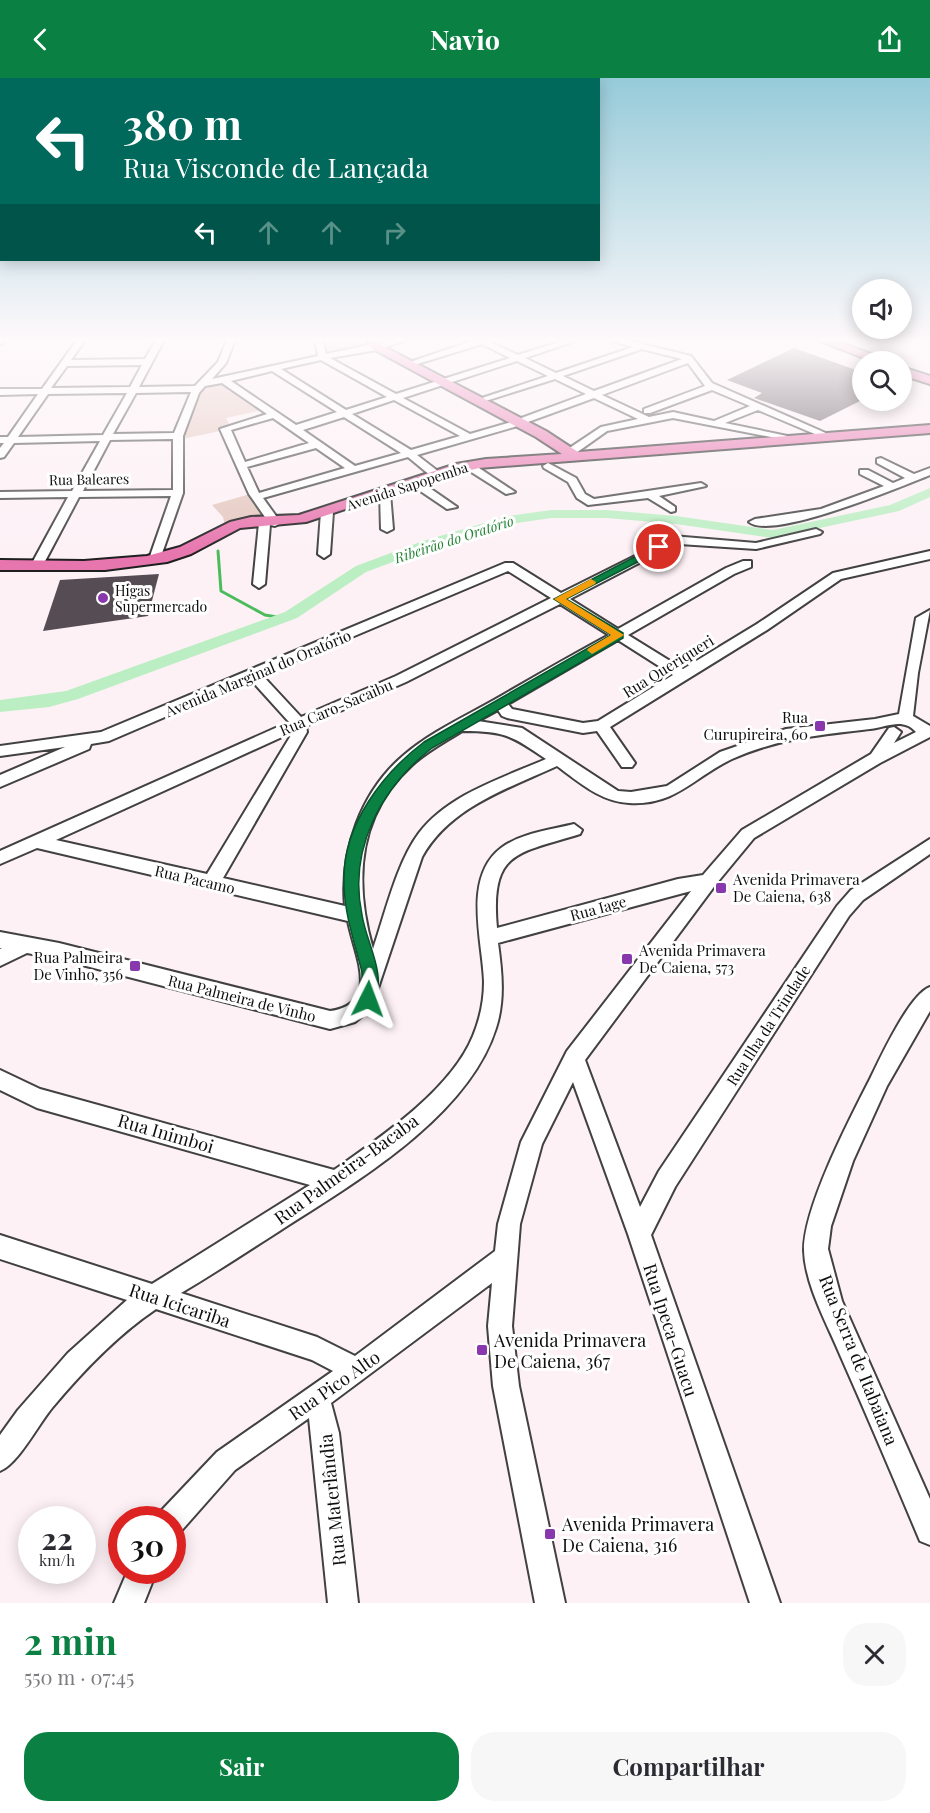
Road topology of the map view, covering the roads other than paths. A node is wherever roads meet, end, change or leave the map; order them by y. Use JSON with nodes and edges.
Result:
{"nodes":[{"id":1,"x":29,"y":411,"type":"edge"},
{"id":2,"x":121,"y":411,"type":"edge"},
{"id":3,"x":189,"y":411,"type":"edge"},
{"id":4,"x":269,"y":411,"type":"edge"},
{"id":5,"x":341,"y":411,"type":"edge"},
{"id":6,"x":354,"y":411,"type":"edge"},
{"id":7,"x":422,"y":411,"type":"edge"},
{"id":8,"x":496,"y":411,"type":"edge"},
{"id":9,"x":551,"y":411,"type":"edge"},
{"id":10,"x":630,"y":411,"type":"edge"},
{"id":11,"x":648,"y":411,"type":"edge"},
{"id":12,"x":689,"y":411,"type":"edge"},
{"id":13,"x":746,"y":411,"type":"edge"},
{"id":14,"x":771,"y":411,"type":"edge"},
{"id":15,"x":345,"y":414,"type":"junction"},
{"id":16,"x":275,"y":415,"type":"junction"},
{"id":17,"x":638,"y":415,"type":"junction"},
{"id":18,"x":648,"y":420,"type":"junction"},
{"id":19,"x":700,"y":420,"type":"junction"},
{"id":20,"x":518,"y":423,"type":"junction"},
{"id":21,"x":716,"y":423,"type":"junction"},
{"id":22,"x":295,"y":429,"type":"junction"},
{"id":23,"x":930,"y":429,"type":"edge"},
{"id":24,"x":178,"y":436,"type":"junction"},
{"id":25,"x":467,"y":436,"type":"junction"},
{"id":26,"x":832,"y":438,"type":"junction"},
{"id":27,"x":106,"y":439,"type":"junction"},
{"id":28,"x":5,"y":440,"type":"edge"},
{"id":29,"x":798,"y":441,"type":"junction"},
{"id":30,"x":318,"y":444,"type":"junction"},
{"id":31,"x":574,"y":453,"type":"junction"},
{"id":32,"x":410,"y":454,"type":"junction"},
{"id":33,"x":0,"y":455,"type":"edge"},
{"id":34,"x":881,"y":461,"type":"dead end"},
{"id":35,"x":241,"y":466,"type":"junction"},
{"id":36,"x":469,"y":466,"type":"junction"},
{"id":37,"x":548,"y":466,"type":"dead end"},
{"id":38,"x":354,"y":469,"type":"junction"},
{"id":39,"x":930,"y":471,"type":"edge"},
{"id":40,"x":864,"y":472,"type":"dead end"},
{"id":41,"x":435,"y":474,"type":"junction"},
{"id":42,"x":915,"y":477,"type":"junction"},
{"id":43,"x":414,"y":482,"type":"junction"},
{"id":44,"x":701,"y":486,"type":"dead end"},
{"id":45,"x":894,"y":487,"type":"junction"},
{"id":46,"x":510,"y":492,"type":"dead end"},
{"id":47,"x":178,"y":493,"type":"junction"},
{"id":48,"x":385,"y":493,"type":"junction"},
{"id":49,"x":75,"y":494,"type":"junction"},
{"id":50,"x":0,"y":495,"type":"edge"},
{"id":51,"x":651,"y":495,"type":"junction"},
{"id":52,"x":256,"y":497,"type":"junction"},
{"id":53,"x":451,"y":507,"type":"dead end"},
{"id":54,"x":671,"y":509,"type":"dead end"},
{"id":55,"x":327,"y":512,"type":"junction"},
{"id":56,"x":755,"y":522,"type":"dead end"},
{"id":57,"x":270,"y":523,"type":"junction"},
{"id":58,"x":387,"y":529,"type":"dead end"},
{"id":59,"x":816,"y":532,"type":"dead end"},
{"id":60,"x":324,"y":554,"type":"dead end"},
{"id":61,"x":930,"y":555,"type":"edge"},
{"id":62,"x":155,"y":559,"type":"junction"},
{"id":63,"x":747,"y":564,"type":"dead end"},
{"id":64,"x":0,"y":565,"type":"edge"},
{"id":65,"x":37,"y":565,"type":"junction"},
{"id":66,"x":260,"y":584,"type":"dead end"},
{"id":67,"x":559,"y":599,"type":"junction"},
{"id":68,"x":930,"y":614,"type":"edge"},
{"id":69,"x":619,"y":635,"type":"junction"},
{"id":70,"x":254,"y":675,"type":"junction"},
{"id":71,"x":684,"y":676,"type":"junction"},
{"id":72,"x":504,"y":708,"type":"junction"},
{"id":73,"x":930,"y":720,"type":"edge"},
{"id":74,"x":298,"y":723,"type":"junction"},
{"id":75,"x":900,"y":724,"type":"junction"},
{"id":76,"x":601,"y":726,"type":"junction"},
{"id":77,"x":458,"y":727,"type":"junction"},
{"id":78,"x":517,"y":732,"type":"junction"},
{"id":79,"x":924,"y":735,"type":"edge"},
{"id":80,"x":104,"y":737,"type":"junction"},
{"id":81,"x":0,"y":751,"type":"edge"},
{"id":82,"x":875,"y":759,"type":"junction"},
{"id":83,"x":557,"y":760,"type":"junction"},
{"id":84,"x":627,"y":763,"type":"dead end"},
{"id":85,"x":0,"y":781,"type":"edge"},
{"id":86,"x":574,"y":830,"type":"dead end"},
{"id":87,"x":37,"y":842,"type":"junction"},
{"id":88,"x":930,"y":845,"type":"edge"},
{"id":89,"x":0,"y":858,"type":"edge"},
{"id":90,"x":708,"y":881,"type":"junction"},
{"id":91,"x":211,"y":883,"type":"junction"},
{"id":92,"x":354,"y":915,"type":"junction"},
{"id":93,"x":488,"y":938,"type":"junction"},
{"id":94,"x":0,"y":940,"type":"edge"},
{"id":95,"x":27,"y":945,"type":"junction"},
{"id":96,"x":0,"y":958,"type":"edge"},
{"id":97,"x":372,"y":978,"type":"junction"},
{"id":98,"x":930,"y":994,"type":"edge"},
{"id":99,"x":574,"y":1058,"type":"junction"},
{"id":100,"x":0,"y":1080,"type":"edge"},
{"id":101,"x":334,"y":1181,"type":"junction"},
{"id":102,"x":639,"y":1234,"type":"junction"},
{"id":103,"x":0,"y":1247,"type":"edge"},
{"id":104,"x":504,"y":1259,"type":"junction"},
{"id":105,"x":154,"y":1298,"type":"junction"},
{"id":106,"x":356,"y":1370,"type":"junction"},
{"id":107,"x":317,"y":1397,"type":"junction"},
{"id":108,"x":0,"y":1458,"type":"edge"},
{"id":109,"x":185,"y":1506,"type":"edge"},
{"id":110,"x":930,"y":1531,"type":"edge"},
{"id":111,"x":137,"y":1584,"type":"edge"},
{"id":112,"x":129,"y":1603,"type":"edge"},
{"id":113,"x":343,"y":1603,"type":"edge"},
{"id":114,"x":550,"y":1603,"type":"edge"},
{"id":115,"x":765,"y":1603,"type":"edge"}],
"edges":[{"from":1,"to":28,"type":"street"},
{"from":2,"to":27,"type":"street"},
{"from":3,"to":24,"type":"street"},
{"from":4,"to":16,"type":"street"},
{"from":5,"to":15,"type":"street"},
{"from":6,"to":15,"type":"street"},
{"from":7,"to":25,"type":"street"},
{"from":8,"to":20,"type":"main road"},
{"from":9,"to":20,"type":"street"},
{"from":10,"to":17,"type":"street"},
{"from":11,"to":17,"type":"street"},
{"from":12,"to":19,"type":"street"},
{"from":13,"to":21,"type":"street"},
{"from":14,"to":26,"type":"street"},
{"from":15,"to":22,"type":"street"},
{"from":15,"to":32,"type":"street"},
{"from":16,"to":22,"type":"street"},
{"from":16,"to":35,"type":"street"},
{"from":17,"to":18,"type":"street"},
{"from":18,"to":19,"type":"street"},
{"from":18,"to":31,"type":"street"},
{"from":19,"to":21,"type":"street"},
{"from":20,"to":25,"type":"street"},
{"from":20,"to":31,"type":"main road"},
{"from":21,"to":29,"type":"street"},
{"from":22,"to":30,"type":"street"},
{"from":23,"to":26,"type":"main road","name":"Avenida Sapopemba"},
{"from":24,"to":27,"type":"street"},
{"from":24,"to":47,"type":"street"},
{"from":25,"to":32,"type":"street"},
{"from":26,"to":29,"type":"main road","name":"Avenida Sapopemba"},
{"from":27,"to":28,"type":"street"},
{"from":27,"to":49,"type":"street"},
{"from":28,"to":33,"type":"street"},
{"from":29,"to":31,"type":"main road","name":"Avenida Sapopemba"},
{"from":30,"to":35,"type":"street"},
{"from":30,"to":38,"type":"street"},
{"from":31,"to":36,"type":"main road","name":"Avenida Sapopemba"},
{"from":32,"to":38,"type":"street"},
{"from":32,"to":41,"type":"street"},
{"from":34,"to":42,"type":"street"},
{"from":35,"to":52,"type":"street"},
{"from":36,"to":41,"type":"main road","name":"Avenida Sapopemba"},
{"from":36,"to":46,"type":"street"},
{"from":37,"to":51,"type":"street"},
{"from":38,"to":52,"type":"street"},
{"from":39,"to":42,"type":"street"},
{"from":40,"to":45,"type":"street"},
{"from":41,"to":43,"type":"main road","name":"Avenida Sapopemba"},
{"from":42,"to":45,"type":"street"},
{"from":43,"to":48,"type":"main road","name":"Avenida Sapopemba"},
{"from":43,"to":53,"type":"street"},
{"from":44,"to":51,"type":"street"},
{"from":45,"to":56,"type":"street"},
{"from":47,"to":49,"type":"street","name":"Rua Baleares"},
{"from":47,"to":62,"type":"street"},
{"from":48,"to":55,"type":"main road","name":"Avenida Sapopemba"},
{"from":48,"to":58,"type":"street"},
{"from":49,"to":50,"type":"street","name":"Rua Baleares"},
{"from":49,"to":65,"type":"street"},
{"from":51,"to":54,"type":"street"},
{"from":52,"to":57,"type":"street"},
{"from":55,"to":57,"type":"main road","name":"Avenida Sapopemba"},
{"from":55,"to":60,"type":"street"},
{"from":57,"to":62,"type":"main road","name":"Avenida Sapopemba"},
{"from":57,"to":66,"type":"street"},
{"from":59,"to":67,"type":"street","name":"Rua Caro-Sacaibu"},
{"from":61,"to":71,"type":"street","name":"Rua Queriqueri"},
{"from":62,"to":65,"type":"main road","name":"Avenida Sapopemba"},
{"from":63,"to":69,"type":"street"},
{"from":64,"to":65,"type":"main road","name":"Avenida Sapopemba"},
{"from":67,"to":69,"type":"street"},
{"from":67,"to":70,"type":"street","name":"Avenida Marginal do Oratório"},
{"from":67,"to":74,"type":"street","name":"Rua Caro-Sacaibu"},
{"from":68,"to":75,"type":"street"},
{"from":69,"to":71,"type":"street"},
{"from":69,"to":72,"type":"street"},
{"from":70,"to":74,"type":"street"},
{"from":70,"to":80,"type":"street","name":"Avenida Marginal do Oratório"},
{"from":71,"to":76,"type":"street","name":"Rua Queriqueri"},
{"from":72,"to":76,"type":"street"},
{"from":72,"to":77,"type":"street"},
{"from":72,"to":78,"type":"street"},
{"from":73,"to":75,"type":"street"},
{"from":74,"to":87,"type":"street","name":"Rua Caro-Sacaibu"},
{"from":74,"to":91,"type":"street"},
{"from":75,"to":79,"type":"street"},
{"from":75,"to":79,"type":"street"},
{"from":75,"to":82,"type":"street"},
{"from":75,"to":83,"type":"street"},
{"from":76,"to":84,"type":"street"},
{"from":77,"to":78,"type":"street"},
{"from":77,"to":92,"type":"street"},
{"from":78,"to":83,"type":"street"},
{"from":79,"to":82,"type":"street"},
{"from":80,"to":81,"type":"street","name":"Avenida Marginal do Oratório"},
{"from":80,"to":85,"type":"street"},
{"from":82,"to":90,"type":"street"},
{"from":83,"to":97,"type":"street","name":"Rua Palmeira de Vinho"},
{"from":86,"to":93,"type":"street","name":"Rua Palmeira-Bacaba"},
{"from":87,"to":89,"type":"street","name":"Rua Caro-Sacaibu"},
{"from":87,"to":91,"type":"street","name":"Rua Pacamo"},
{"from":88,"to":102,"type":"street","name":"Rua Ilha da Trindade"},
{"from":90,"to":93,"type":"street","name":"Rua Iage"},
{"from":90,"to":99,"type":"street"},
{"from":91,"to":92,"type":"street","name":"Rua Pacamo"},
{"from":92,"to":97,"type":"street"},
{"from":93,"to":101,"type":"street","name":"Rua Palmeira-Bacaba"},
{"from":94,"to":95,"type":"street","name":"Rua Palmeira de Vinho"},
{"from":95,"to":96,"type":"street"},
{"from":95,"to":97,"type":"street","name":"Rua Palmeira de Vinho"},
{"from":98,"to":110,"type":"street","name":"Rua Serra de Itabaiana"},
{"from":99,"to":102,"type":"street","name":"Rua Ipeca-Guacu"},
{"from":99,"to":104,"type":"street"},
{"from":100,"to":101,"type":"street","name":"Rua Inimboi"},
{"from":101,"to":105,"type":"street","name":"Rua Palmeira-Bacaba"},
{"from":102,"to":115,"type":"street","name":"Rua Ipeca-Guacu"},
{"from":103,"to":105,"type":"street","name":"Rua Icicariba"},
{"from":104,"to":106,"type":"street","name":"Rua Pico Alto"},
{"from":104,"to":114,"type":"street"},
{"from":105,"to":106,"type":"street","name":"Rua Icicariba"},
{"from":105,"to":108,"type":"street","name":"Rua Palmeira-Bacaba"},
{"from":106,"to":107,"type":"street","name":"Rua Pico Alto"},
{"from":107,"to":109,"type":"street","name":"Rua Pico Alto"},
{"from":107,"to":113,"type":"street","name":"Rua Materlândia"},
{"from":111,"to":112,"type":"street"}]}
